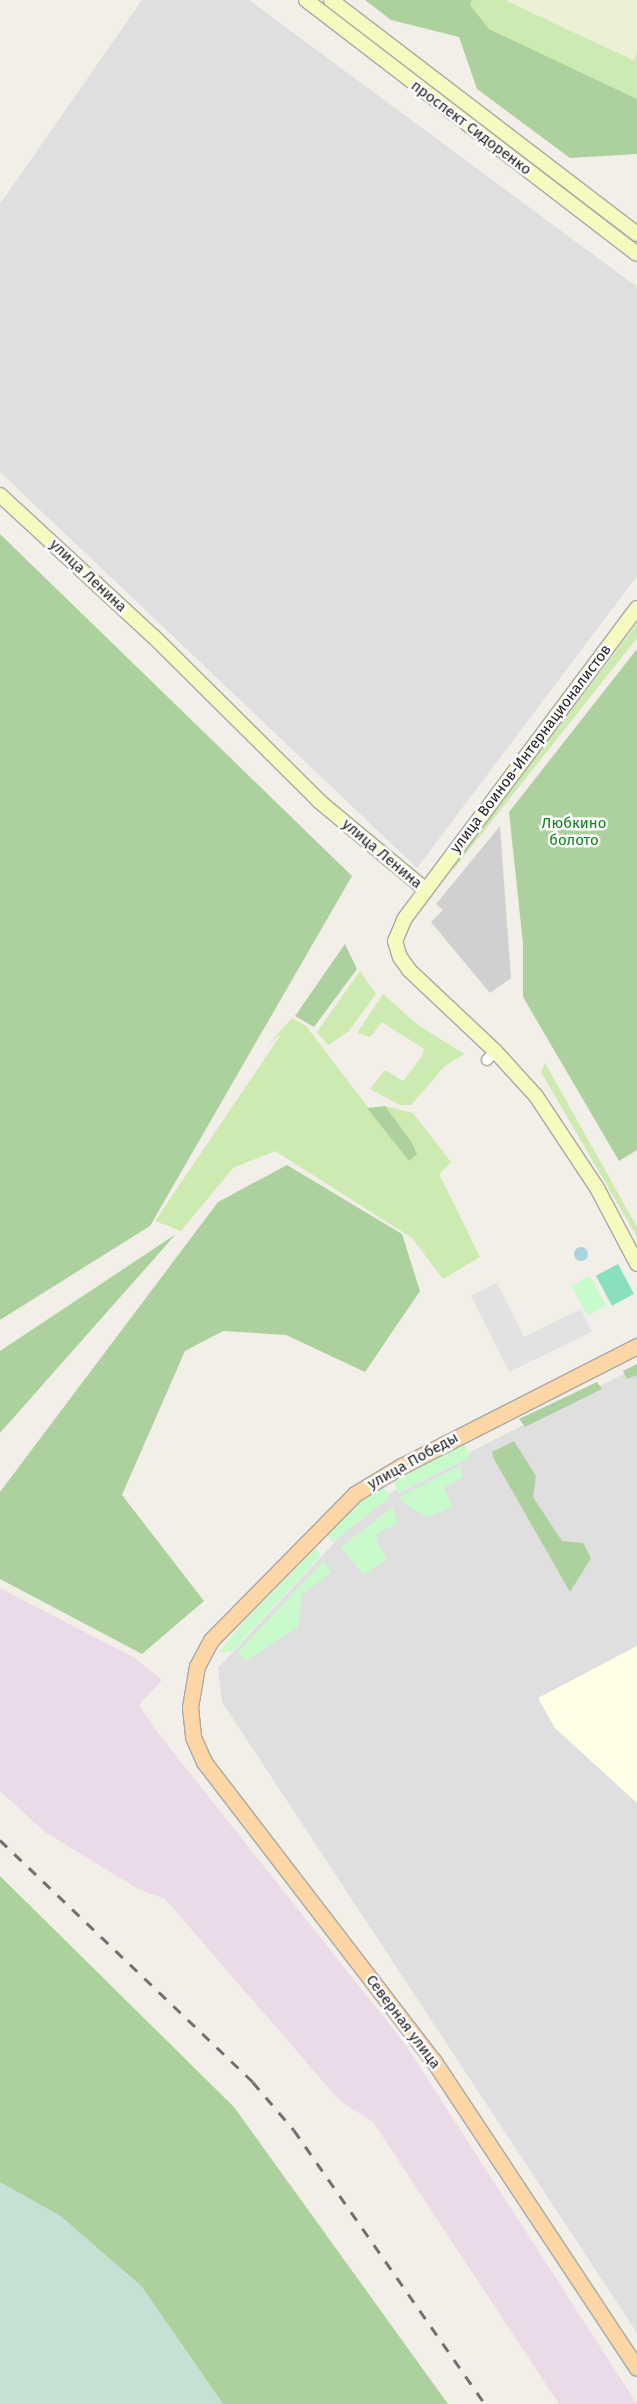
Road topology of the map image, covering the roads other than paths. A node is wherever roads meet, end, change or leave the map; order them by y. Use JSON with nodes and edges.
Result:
{"nodes":[{"id":1,"x":306,"y":0,"type":"edge"},
{"id":2,"x":332,"y":0,"type":"edge"},
{"id":3,"x":379,"y":36,"type":"junction"},
{"id":4,"x":369,"y":49,"type":"junction"},
{"id":5,"x":634,"y":232,"type":"edge"},
{"id":6,"x":622,"y":243,"type":"junction"},
{"id":7,"x":637,"y":254,"type":"edge"},
{"id":8,"x":0,"y":495,"type":"edge"},
{"id":9,"x":637,"y":608,"type":"edge"},
{"id":10,"x":426,"y":890,"type":"junction"},
{"id":11,"x":637,"y":1264,"type":"edge"},
{"id":12,"x":637,"y":1346,"type":"edge"},
{"id":13,"x":194,"y":1676,"type":"joint"},
{"id":14,"x":637,"y":2368,"type":"edge"}],
"edges":[{"from":1,"to":4,"type":"street","name":"проспект Сидоренко"},
{"from":2,"to":3,"type":"street","name":"проспект Сидоренко"},
{"from":3,"to":4,"type":"street"},
{"from":3,"to":5,"type":"street","name":"проспект Сидоренко"},
{"from":4,"to":6,"type":"street","name":"проспект Сидоренко"},
{"from":5,"to":6,"type":"street"},
{"from":6,"to":7,"type":"street","name":"проспект Сидоренко"},
{"from":8,"to":10,"type":"street","name":"улица Ленина"},
{"from":9,"to":10,"type":"street","name":"улица Воинов-Интернационалистов"},
{"from":10,"to":11,"type":"street","name":"улица Ленина"},
{"from":12,"to":13,"type":"main road","name":"улица Победы"},
{"from":13,"to":14,"type":"main road","name":"Северная улица"}]}
